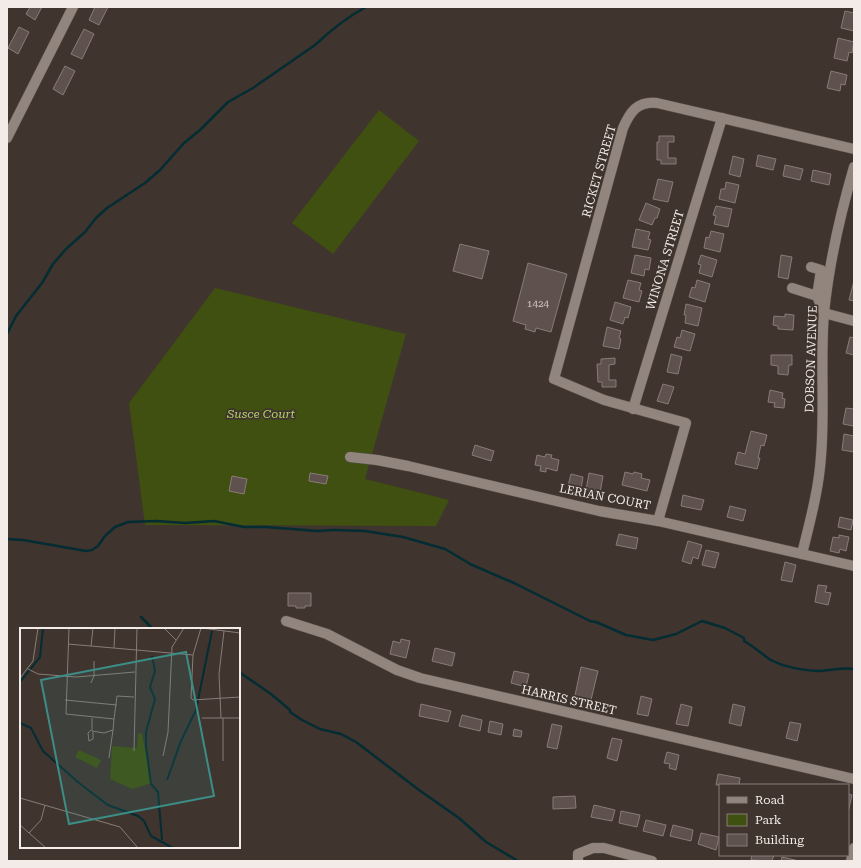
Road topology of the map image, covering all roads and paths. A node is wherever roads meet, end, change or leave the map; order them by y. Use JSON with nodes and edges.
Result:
{"nodes":[{"id":1,"x":73,"y":7,"type":"edge"},
{"id":2,"x":722,"y":118,"type":"junction"},
{"id":3,"x":7,"y":138,"type":"edge"},
{"id":4,"x":854,"y":149,"type":"edge"},
{"id":5,"x":854,"y":167,"type":"edge"},
{"id":6,"x":811,"y":267,"type":"dead end"},
{"id":7,"x":792,"y":288,"type":"dead end"},
{"id":8,"x":818,"y":296,"type":"junction"},
{"id":9,"x":824,"y":313,"type":"junction"},
{"id":10,"x":854,"y":321,"type":"edge"},
{"id":11,"x":633,"y":409,"type":"junction"},
{"id":12,"x":350,"y":457,"type":"dead end"},
{"id":13,"x":658,"y":520,"type":"junction"},
{"id":14,"x":802,"y":554,"type":"junction"},
{"id":15,"x":854,"y":566,"type":"edge"},
{"id":16,"x":286,"y":621,"type":"dead end"},
{"id":17,"x":854,"y":779,"type":"edge"},
{"id":18,"x":854,"y":848,"type":"edge"},
{"id":19,"x":578,"y":858,"type":"edge"},
{"id":20,"x":652,"y":861,"type":"edge"},
{"id":21,"x":851,"y":861,"type":"edge"}],
"edges":[{"from":1,"to":3,"type":"street"},
{"from":2,"to":4,"type":"street","name":"RICKET STREET"},
{"from":2,"to":11,"type":"street","name":"WINONA STREET"},
{"from":2,"to":11,"type":"street","name":"RICKET STREET"},
{"from":5,"to":9,"type":"street","name":"DOBSON AVENUE"},
{"from":6,"to":8,"type":"street"},
{"from":7,"to":8,"type":"street"},
{"from":8,"to":9,"type":"street"},
{"from":9,"to":10,"type":"street"},
{"from":9,"to":14,"type":"street","name":"DOBSON AVENUE"},
{"from":11,"to":13,"type":"street"},
{"from":12,"to":13,"type":"street","name":"LERIAN COURT"},
{"from":13,"to":14,"type":"street","name":"LERIAN COURT"},
{"from":14,"to":15,"type":"street","name":"LERIAN COURT"},
{"from":16,"to":17,"type":"street","name":"HARRIS STREET"},
{"from":18,"to":21,"type":"street"},
{"from":19,"to":20,"type":"street"}]}
